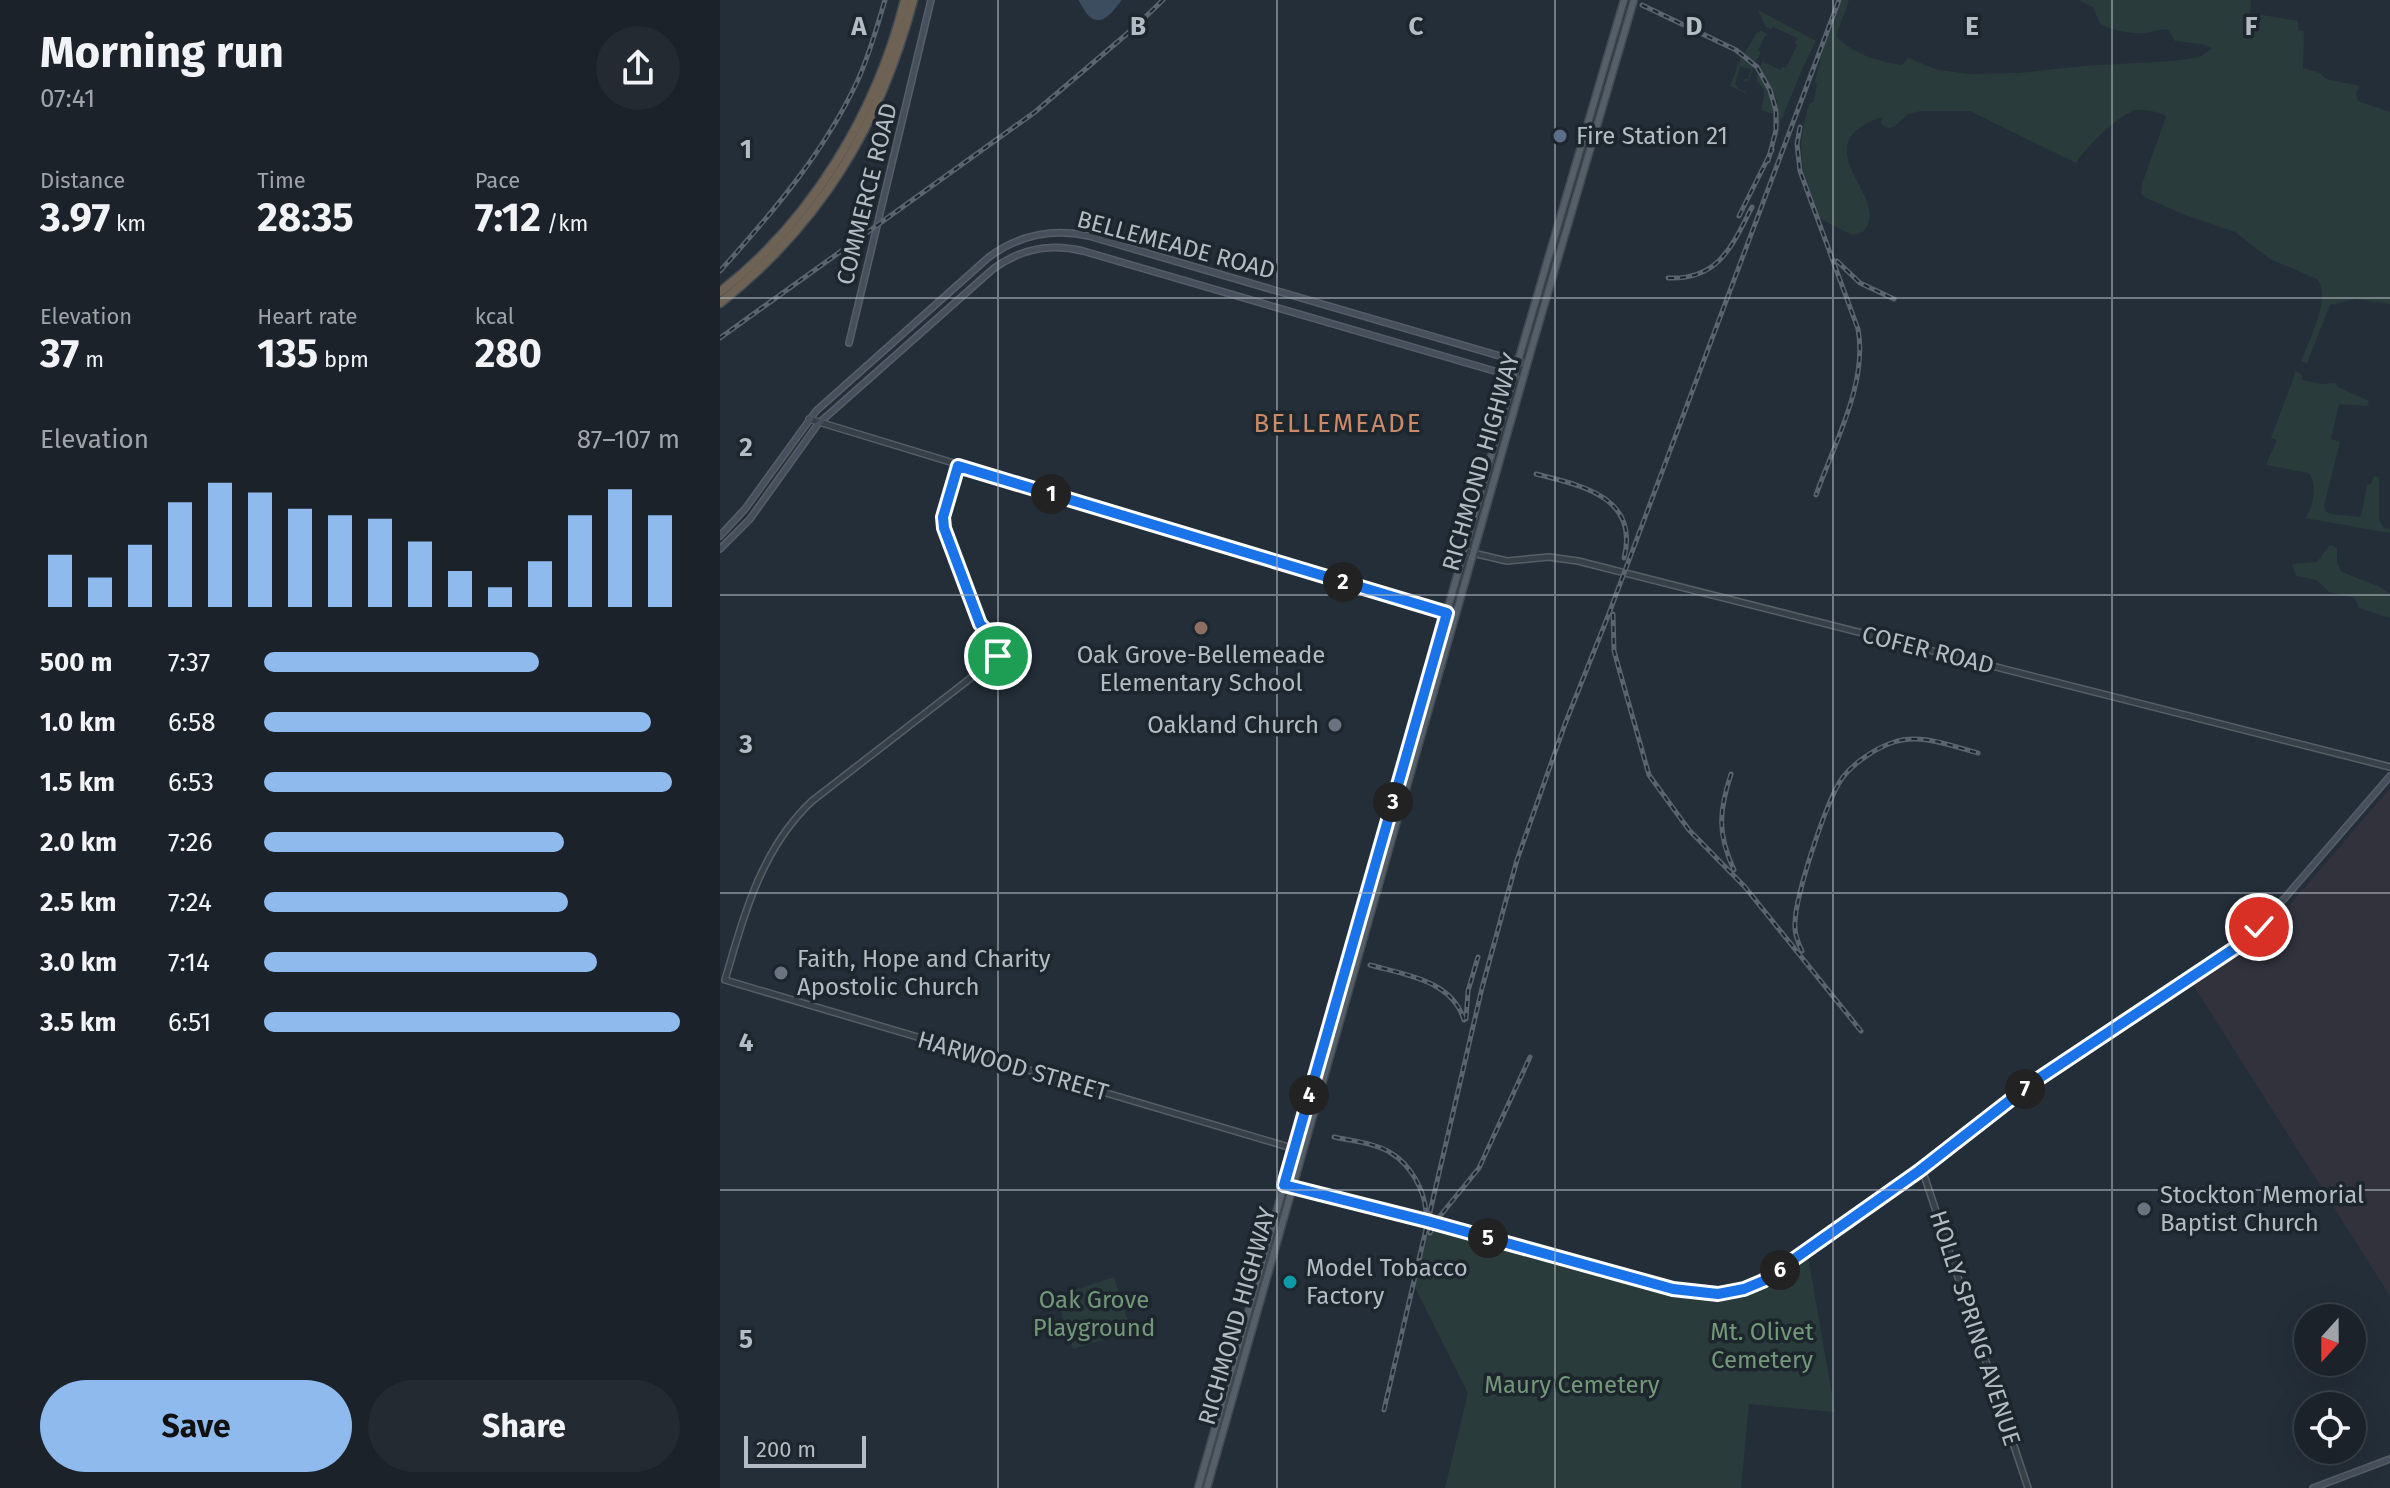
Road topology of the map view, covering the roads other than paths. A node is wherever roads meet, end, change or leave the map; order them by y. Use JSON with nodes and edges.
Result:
{"nodes":[{"id":1,"x":905,"y":0,"type":"edge"},
{"id":2,"x":913,"y":0,"type":"edge"},
{"id":3,"x":932,"y":0,"type":"edge"},
{"id":4,"x":1624,"y":0,"type":"edge"},
{"id":5,"x":1634,"y":0,"type":"edge"},
{"id":6,"x":895,"y":50,"type":"junction"},
{"id":7,"x":720,"y":292,"type":"edge"},
{"id":8,"x":720,"y":303,"type":"edge"},
{"id":9,"x":849,"y":343,"type":"dead end"},
{"id":10,"x":1518,"y":361,"type":"junction"},
{"id":11,"x":1527,"y":364,"type":"junction"},
{"id":12,"x":1514,"y":376,"type":"junction"},
{"id":13,"x":1523,"y":379,"type":"junction"},
{"id":14,"x":809,"y":419,"type":"junction"},
{"id":15,"x":819,"y":423,"type":"junction"},
{"id":16,"x":958,"y":466,"type":"junction"},
{"id":17,"x":720,"y":536,"type":"edge"},
{"id":18,"x":720,"y":549,"type":"edge"},
{"id":19,"x":1464,"y":551,"type":"junction"},
{"id":20,"x":1473,"y":554,"type":"junction"},
{"id":21,"x":1447,"y":613,"type":"junction"},
{"id":22,"x":1456,"y":616,"type":"junction"},
{"id":23,"x":2390,"y":767,"type":"edge"},
{"id":24,"x":2390,"y":776,"type":"edge"},
{"id":25,"x":1294,"y":1148,"type":"junction"},
{"id":26,"x":1302,"y":1151,"type":"junction"},
{"id":27,"x":1922,"y":1169,"type":"junction"},
{"id":28,"x":1288,"y":1186,"type":"junction"},
{"id":29,"x":2390,"y":1459,"type":"edge"},
{"id":30,"x":1198,"y":1488,"type":"edge"},
{"id":31,"x":1207,"y":1488,"type":"edge"},
{"id":32,"x":2028,"y":1488,"type":"edge"},
{"id":33,"x":2313,"y":1488,"type":"edge"}],
"edges":[{"from":1,"to":6,"type":"highway"},
{"from":2,"to":6,"type":"highway"},
{"from":3,"to":9,"type":"main road","name":"COMMERCE ROAD"},
{"from":4,"to":10,"type":"main road","name":"RICHMOND HIGHWAY"},
{"from":5,"to":11,"type":"main road","name":"RICHMOND HIGHWAY"},
{"from":6,"to":7,"type":"highway"},
{"from":6,"to":8,"type":"highway"},
{"from":10,"to":11,"type":"main road","name":"BELLEMEADE ROAD"},
{"from":10,"to":12,"type":"main road","name":"RICHMOND HIGHWAY"},
{"from":10,"to":14,"type":"main road","name":"BELLEMEADE ROAD"},
{"from":11,"to":13,"type":"main road","name":"RICHMOND HIGHWAY"},
{"from":12,"to":13,"type":"main road","name":"BELLEMEADE ROAD"},
{"from":12,"to":15,"type":"main road","name":"BELLEMEADE ROAD"},
{"from":12,"to":19,"type":"main road","name":"RICHMOND HIGHWAY"},
{"from":13,"to":20,"type":"main road","name":"RICHMOND HIGHWAY"},
{"from":14,"to":15,"type":"street"},
{"from":14,"to":17,"type":"main road"},
{"from":15,"to":16,"type":"street"},
{"from":15,"to":18,"type":"main road"},
{"from":16,"to":21,"type":"street"},
{"from":16,"to":25,"type":"street","name":"HARWOOD STREET"},
{"from":19,"to":20,"type":"street","name":"COFER ROAD"},
{"from":19,"to":21,"type":"main road","name":"RICHMOND HIGHWAY"},
{"from":20,"to":22,"type":"main road","name":"RICHMOND HIGHWAY"},
{"from":20,"to":23,"type":"street","name":"COFER ROAD"},
{"from":21,"to":22,"type":"street"},
{"from":21,"to":25,"type":"main road","name":"RICHMOND HIGHWAY"},
{"from":22,"to":26,"type":"main road","name":"RICHMOND HIGHWAY"},
{"from":24,"to":27,"type":"main road"},
{"from":25,"to":26,"type":"street","name":"HARWOOD STREET"},
{"from":25,"to":28,"type":"main road","name":"RICHMOND HIGHWAY"},
{"from":26,"to":28,"type":"main road","name":"RICHMOND HIGHWAY"},
{"from":27,"to":28,"type":"main road"},
{"from":27,"to":32,"type":"street","name":"HOLLY SPRING AVENUE"},
{"from":28,"to":30,"type":"main road","name":"RICHMOND HIGHWAY"},
{"from":28,"to":31,"type":"main road","name":"RICHMOND HIGHWAY"},
{"from":29,"to":33,"type":"main road"}]}
